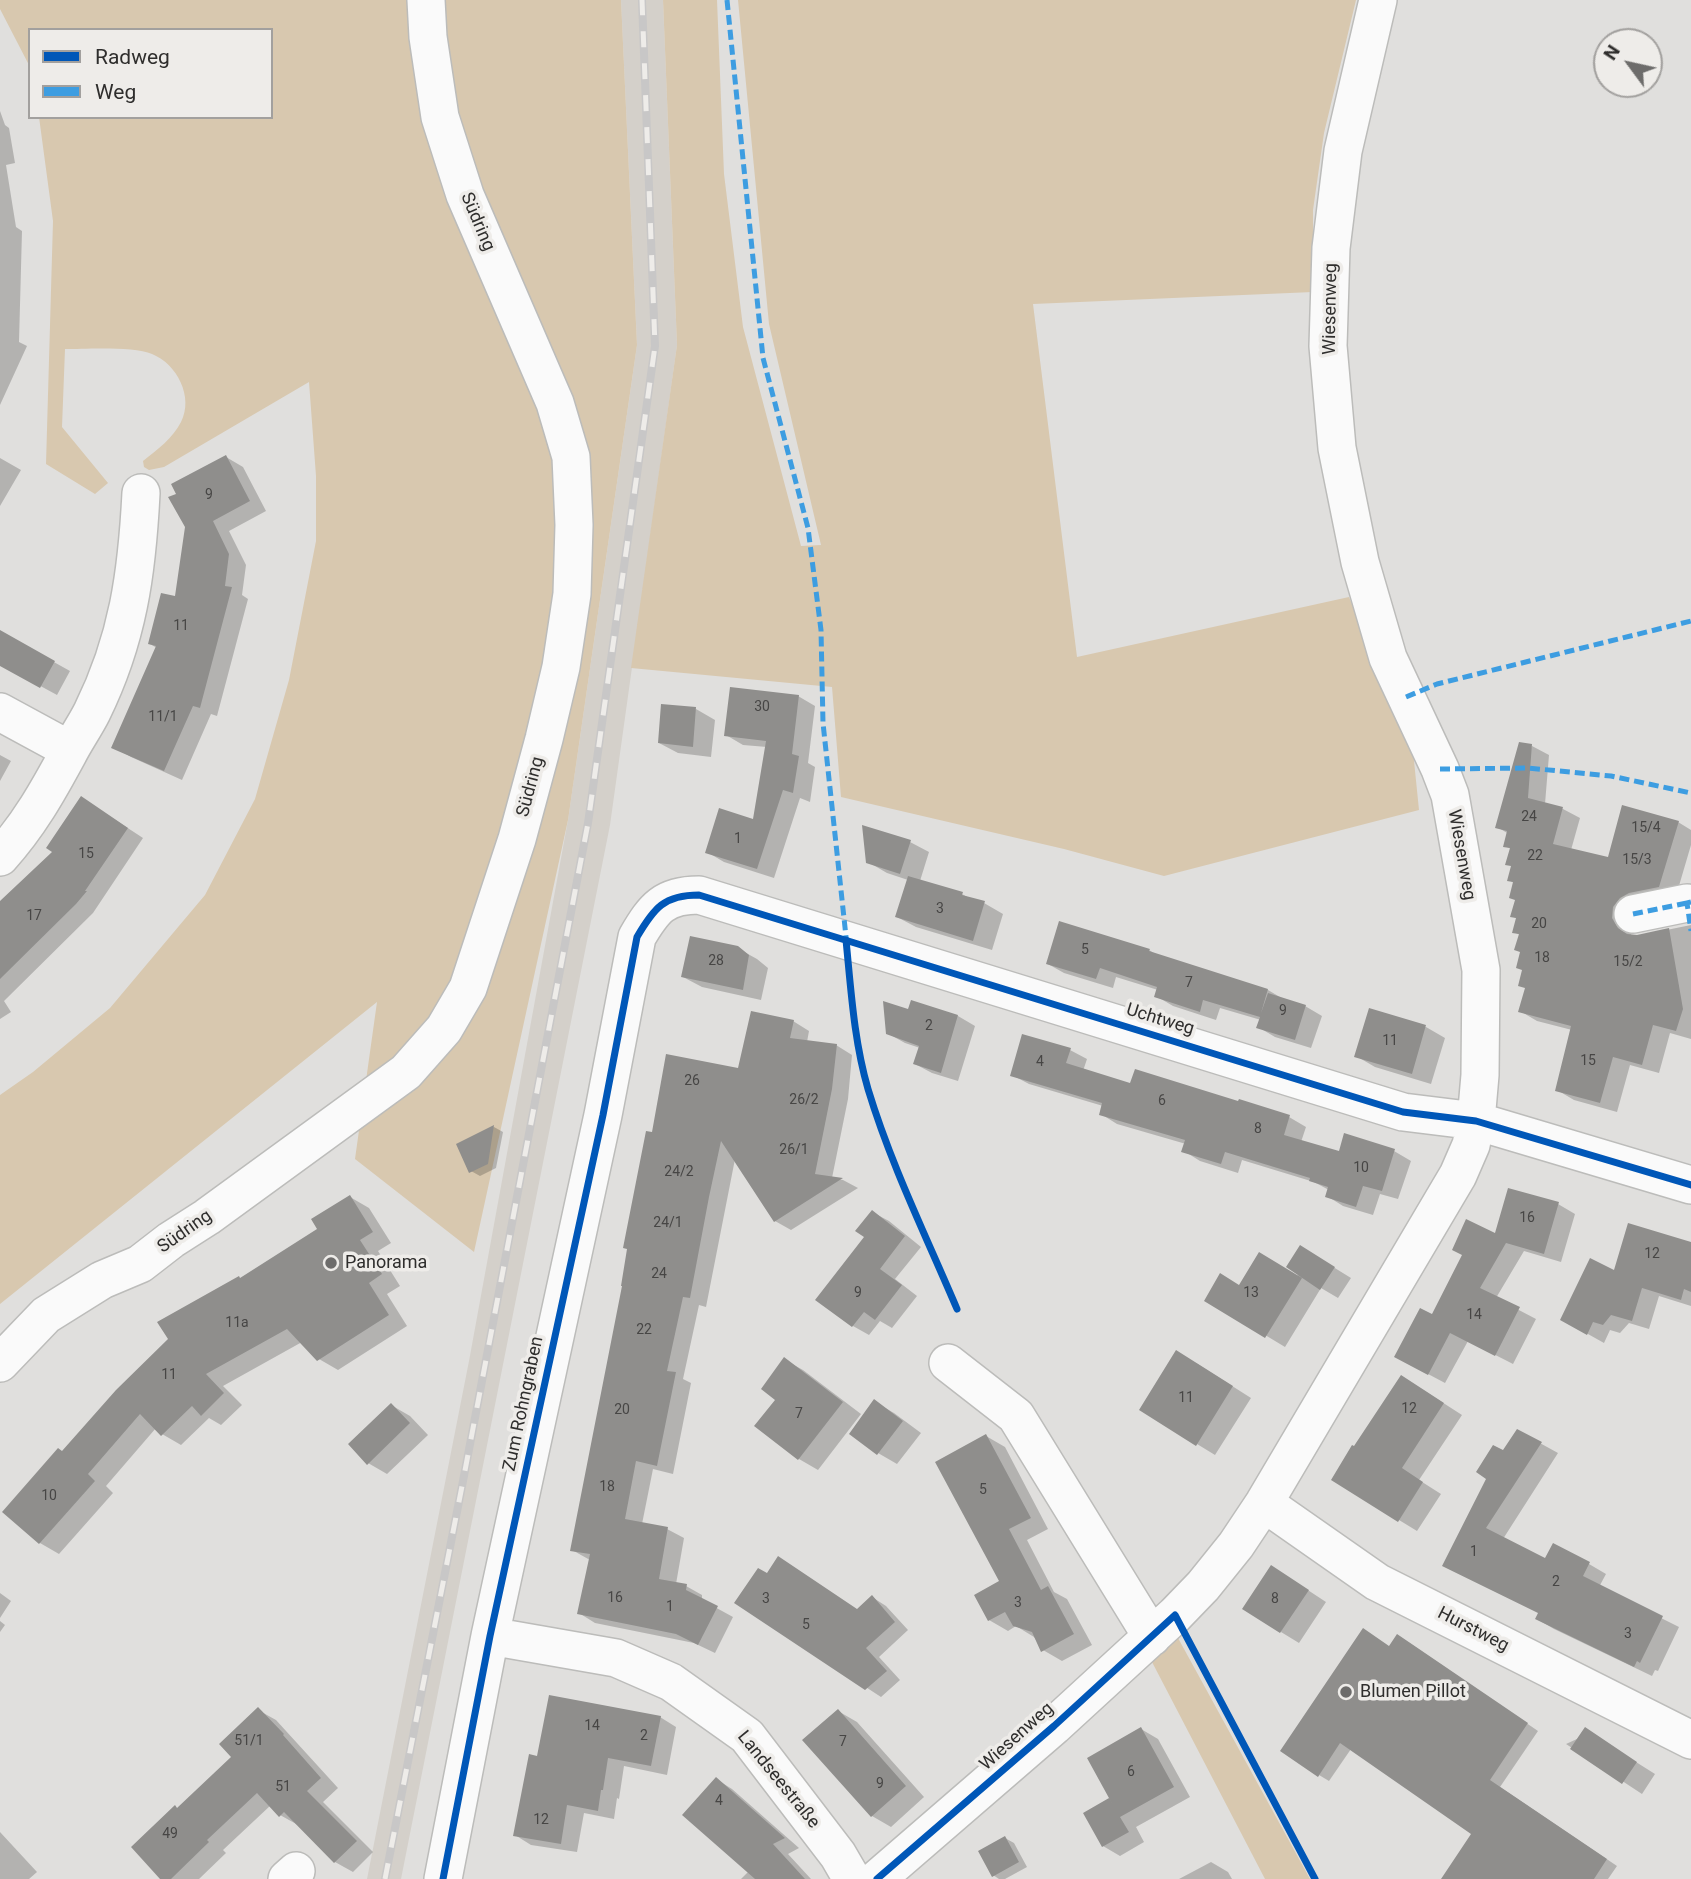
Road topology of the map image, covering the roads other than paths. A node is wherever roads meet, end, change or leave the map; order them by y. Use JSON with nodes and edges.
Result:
{"nodes":[{"id":1,"x":426,"y":0,"type":"edge"},
{"id":2,"x":1378,"y":0,"type":"edge"},
{"id":3,"x":141,"y":493,"type":"dead end"},
{"id":4,"x":0,"y":712,"type":"edge"},
{"id":5,"x":70,"y":750,"type":"junction"},
{"id":6,"x":0,"y":857,"type":"edge"},
{"id":7,"x":1690,"y":912,"type":"edge"},
{"id":8,"x":1633,"y":914,"type":"dead end"},
{"id":9,"x":637,"y":937,"type":"joint"},
{"id":10,"x":1476,"y":1121,"type":"junction"},
{"id":11,"x":1691,"y":1185,"type":"edge"},
{"id":12,"x":0,"y":1363,"type":"edge"},
{"id":13,"x":948,"y":1363,"type":"dead end"},
{"id":14,"x":1264,"y":1503,"type":"junction"},
{"id":15,"x":490,"y":1636,"type":"junction"},
{"id":16,"x":1152,"y":1637,"type":"junction"},
{"id":17,"x":1691,"y":1740,"type":"edge"},
{"id":18,"x":443,"y":1879,"type":"edge"},
{"id":19,"x":852,"y":1879,"type":"edge"},
{"id":20,"x":877,"y":1879,"type":"edge"}],
"edges":[{"from":1,"to":12,"type":"street","name":"Südring"},
{"from":2,"to":10,"type":"street","name":"Wiesenweg"},
{"from":3,"to":5,"type":"street"},
{"from":4,"to":5,"type":"street"},
{"from":5,"to":6,"type":"street"},
{"from":7,"to":8,"type":"street"},
{"from":9,"to":10,"type":"street","name":"Uchtweg"},
{"from":9,"to":15,"type":"street","name":"Zum Rohngraben"},
{"from":10,"to":11,"type":"street","name":"Uchtweg"},
{"from":10,"to":14,"type":"street","name":"Wiesenweg"},
{"from":13,"to":16,"type":"street"},
{"from":14,"to":16,"type":"street","name":"Wiesenweg"},
{"from":14,"to":17,"type":"street","name":"Hurstweg"},
{"from":15,"to":18,"type":"street","name":"Zum Rohngraben"},
{"from":15,"to":19,"type":"street","name":"Landseestraße"},
{"from":16,"to":20,"type":"street","name":"Wiesenweg"}]}
